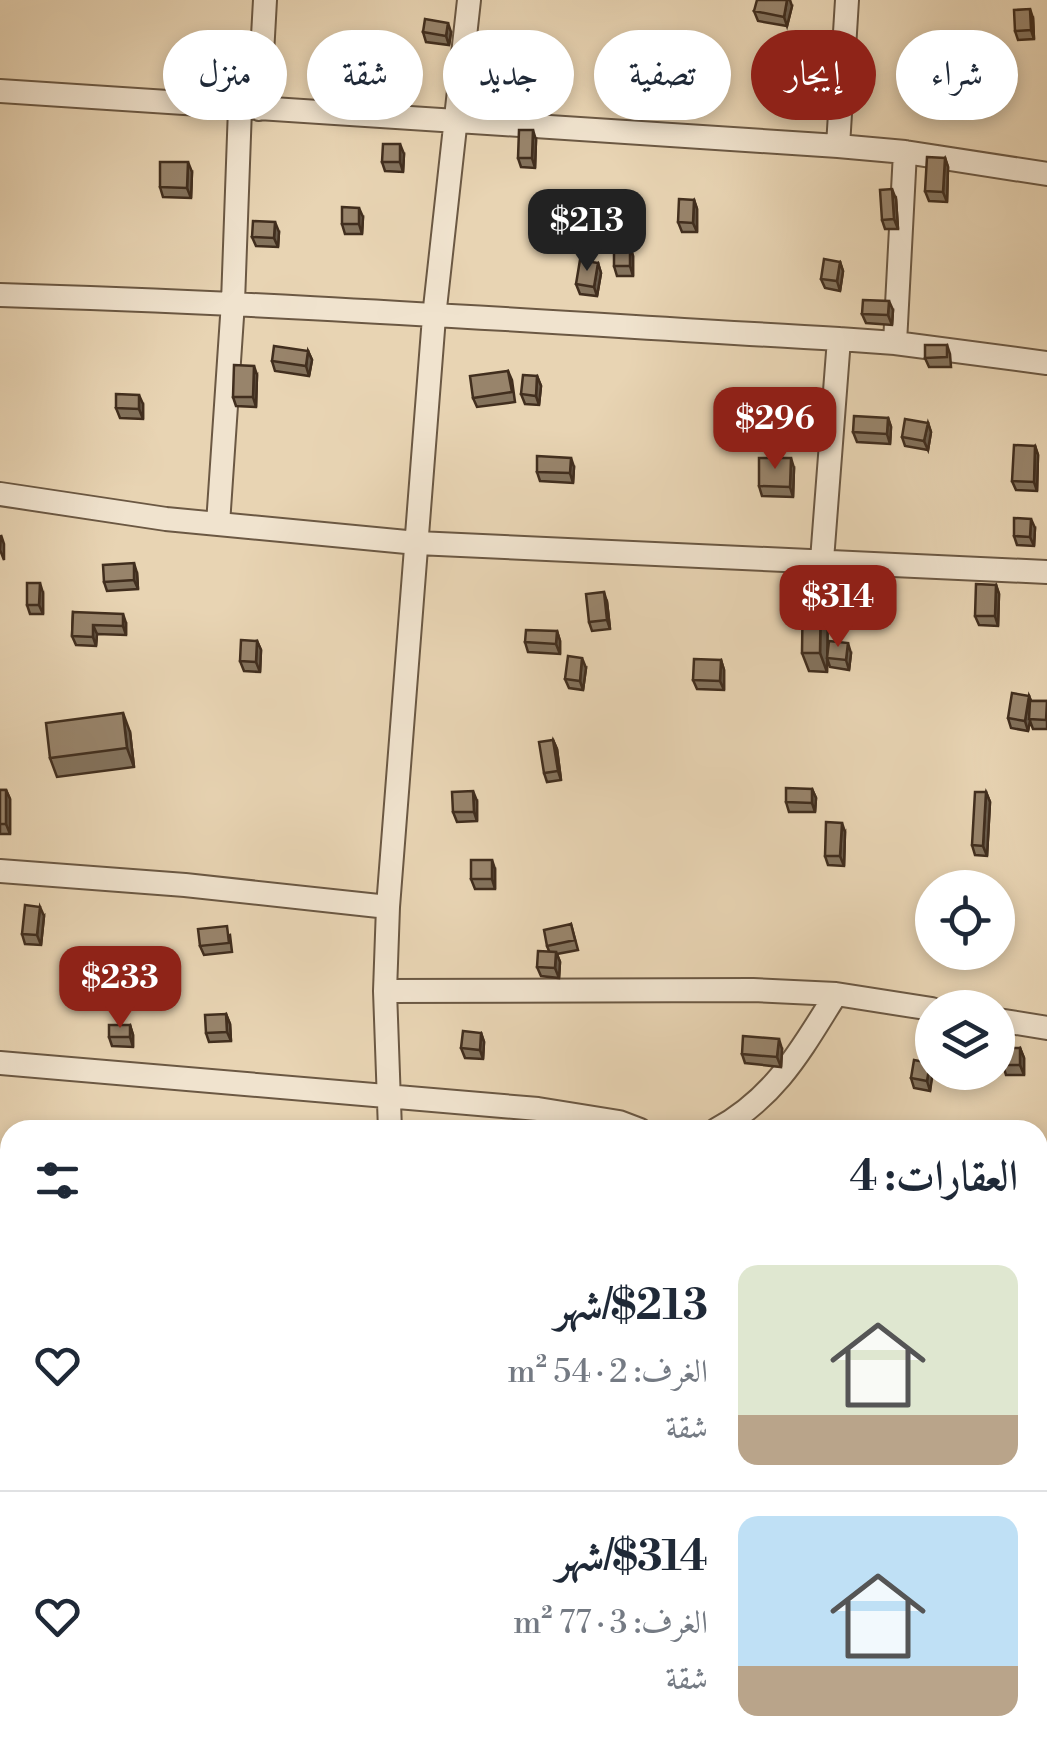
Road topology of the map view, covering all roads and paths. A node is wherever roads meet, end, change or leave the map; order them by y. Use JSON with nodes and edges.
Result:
{"nodes":[{"id":1,"x":266,"y":0,"type":"edge"},
{"id":2,"x":469,"y":0,"type":"edge"},
{"id":3,"x":848,"y":0,"type":"edge"},
{"id":4,"x":262,"y":30,"type":"edge"},
{"id":5,"x":0,"y":90,"type":"edge"},
{"id":6,"x":163,"y":102,"type":"edge"},
{"id":7,"x":287,"y":110,"type":"edge"},
{"id":8,"x":249,"y":120,"type":"edge"},
{"id":9,"x":453,"y":121,"type":"junction"},
{"id":10,"x":838,"y":146,"type":"junction"},
{"id":11,"x":905,"y":152,"type":"junction"},
{"id":12,"x":1047,"y":174,"type":"edge"},
{"id":13,"x":0,"y":295,"type":"edge"},
{"id":14,"x":232,"y":302,"type":"junction"},
{"id":15,"x":434,"y":316,"type":"junction"},
{"id":16,"x":839,"y":339,"type":"junction"},
{"id":17,"x":896,"y":343,"type":"junction"},
{"id":18,"x":1047,"y":362,"type":"edge"},
{"id":19,"x":0,"y":494,"type":"edge"},
{"id":20,"x":218,"y":524,"type":"junction"},
{"id":21,"x":417,"y":542,"type":"junction"},
{"id":22,"x":822,"y":560,"type":"junction"},
{"id":23,"x":1047,"y":572,"type":"edge"},
{"id":24,"x":0,"y":872,"type":"edge"},
{"id":25,"x":388,"y":907,"type":"junction"},
{"id":26,"x":385,"y":991,"type":"junction"},
{"id":27,"x":836,"y":994,"type":"junction"},
{"id":28,"x":915,"y":1006,"type":"edge"},
{"id":29,"x":1015,"y":1023,"type":"edge"},
{"id":30,"x":1047,"y":1028,"type":"edge"},
{"id":31,"x":0,"y":1063,"type":"edge"},
{"id":32,"x":389,"y":1095,"type":"junction"},
{"id":33,"x":390,"y":1120,"type":"edge"},
{"id":34,"x":599,"y":1120,"type":"edge"},
{"id":35,"x":734,"y":1120,"type":"edge"}],
"edges":[{"from":1,"to":4,"type":"street"},
{"from":2,"to":9,"type":"street"},
{"from":3,"to":10,"type":"street"},
{"from":5,"to":6,"type":"street"},
{"from":7,"to":9,"type":"street"},
{"from":8,"to":14,"type":"street"},
{"from":9,"to":10,"type":"street"},
{"from":9,"to":15,"type":"street"},
{"from":10,"to":11,"type":"street"},
{"from":11,"to":12,"type":"street"},
{"from":11,"to":17,"type":"street"},
{"from":13,"to":14,"type":"street"},
{"from":14,"to":15,"type":"street"},
{"from":14,"to":20,"type":"street"},
{"from":15,"to":16,"type":"street"},
{"from":15,"to":21,"type":"street"},
{"from":16,"to":17,"type":"street"},
{"from":16,"to":22,"type":"street"},
{"from":17,"to":18,"type":"street"},
{"from":19,"to":20,"type":"street"},
{"from":20,"to":21,"type":"street"},
{"from":21,"to":22,"type":"street"},
{"from":21,"to":25,"type":"street"},
{"from":22,"to":23,"type":"street"},
{"from":24,"to":25,"type":"street"},
{"from":25,"to":26,"type":"street"},
{"from":26,"to":27,"type":"street"},
{"from":26,"to":32,"type":"street"},
{"from":27,"to":28,"type":"street"},
{"from":27,"to":35,"type":"street"},
{"from":29,"to":30,"type":"street"},
{"from":31,"to":32,"type":"street"},
{"from":32,"to":33,"type":"street"},
{"from":32,"to":34,"type":"street"}]}
